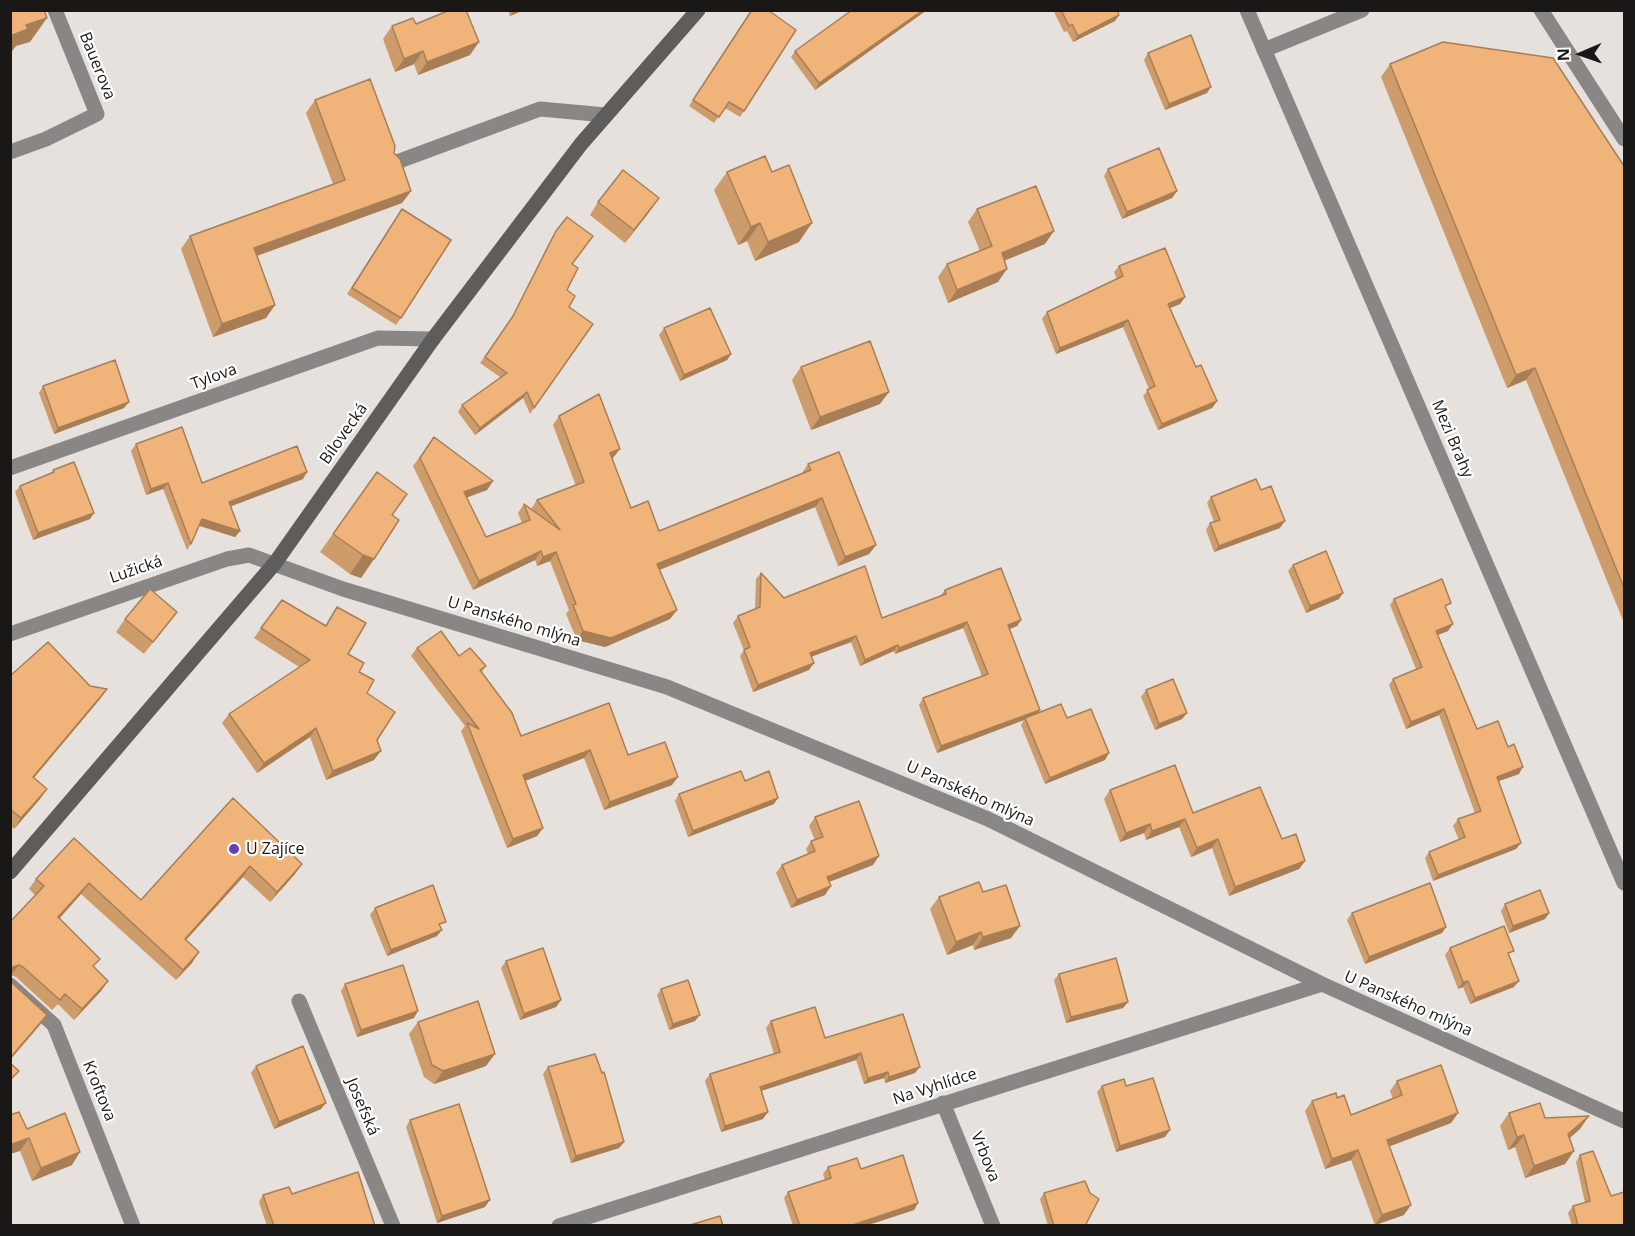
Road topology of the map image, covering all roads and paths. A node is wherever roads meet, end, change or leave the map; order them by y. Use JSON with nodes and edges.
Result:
{"nodes":[{"id":1,"x":55,"y":10,"type":"edge"},
{"id":2,"x":698,"y":10,"type":"edge"},
{"id":3,"x":1247,"y":10,"type":"edge"},
{"id":4,"x":1362,"y":10,"type":"edge"},
{"id":5,"x":1541,"y":10,"type":"edge"},
{"id":6,"x":1264,"y":50,"type":"junction"},
{"id":7,"x":606,"y":115,"type":"junction"},
{"id":8,"x":1624,"y":139,"type":"edge"},
{"id":9,"x":10,"y":152,"type":"edge"},
{"id":10,"x":394,"y":163,"type":"edge"},
{"id":11,"x":433,"y":339,"type":"junction"},
{"id":12,"x":10,"y":468,"type":"edge"},
{"id":13,"x":275,"y":563,"type":"junction"},
{"id":14,"x":10,"y":634,"type":"edge"},
{"id":15,"x":10,"y":872,"type":"edge"},
{"id":16,"x":1624,"y":883,"type":"edge"},
{"id":17,"x":1322,"y":984,"type":"junction"},
{"id":18,"x":10,"y":985,"type":"edge"},
{"id":19,"x":299,"y":1001,"type":"dead end"},
{"id":20,"x":943,"y":1103,"type":"junction"},
{"id":21,"x":1624,"y":1121,"type":"edge"},
{"id":22,"x":133,"y":1226,"type":"edge"},
{"id":23,"x":393,"y":1226,"type":"edge"},
{"id":24,"x":559,"y":1226,"type":"edge"},
{"id":25,"x":993,"y":1226,"type":"edge"}],
"edges":[{"from":1,"to":9,"type":"street","name":"Bauerova"},
{"from":2,"to":7,"type":"main road","name":"Bílovecká"},
{"from":3,"to":6,"type":"street","name":"Mezi Brahy"},
{"from":4,"to":6,"type":"street"},
{"from":5,"to":8,"type":"street"},
{"from":6,"to":16,"type":"street","name":"Mezi Brahy"},
{"from":7,"to":10,"type":"street"},
{"from":7,"to":11,"type":"main road","name":"Bílovecká"},
{"from":11,"to":12,"type":"street","name":"Tylova"},
{"from":11,"to":13,"type":"main road","name":"Bílovecká"},
{"from":13,"to":14,"type":"street","name":"Lužická"},
{"from":13,"to":15,"type":"main road","name":"Bílovecká"},
{"from":13,"to":17,"type":"street","name":"U Panského mlýna"},
{"from":17,"to":20,"type":"street","name":"Na Vyhlídce"},
{"from":17,"to":21,"type":"street","name":"U Panského mlýna"},
{"from":18,"to":22,"type":"street","name":"Kroftova"},
{"from":19,"to":23,"type":"street","name":"Josefská"},
{"from":20,"to":24,"type":"street","name":"Na Vyhlídce"},
{"from":20,"to":25,"type":"street","name":"Vrbova"}]}
